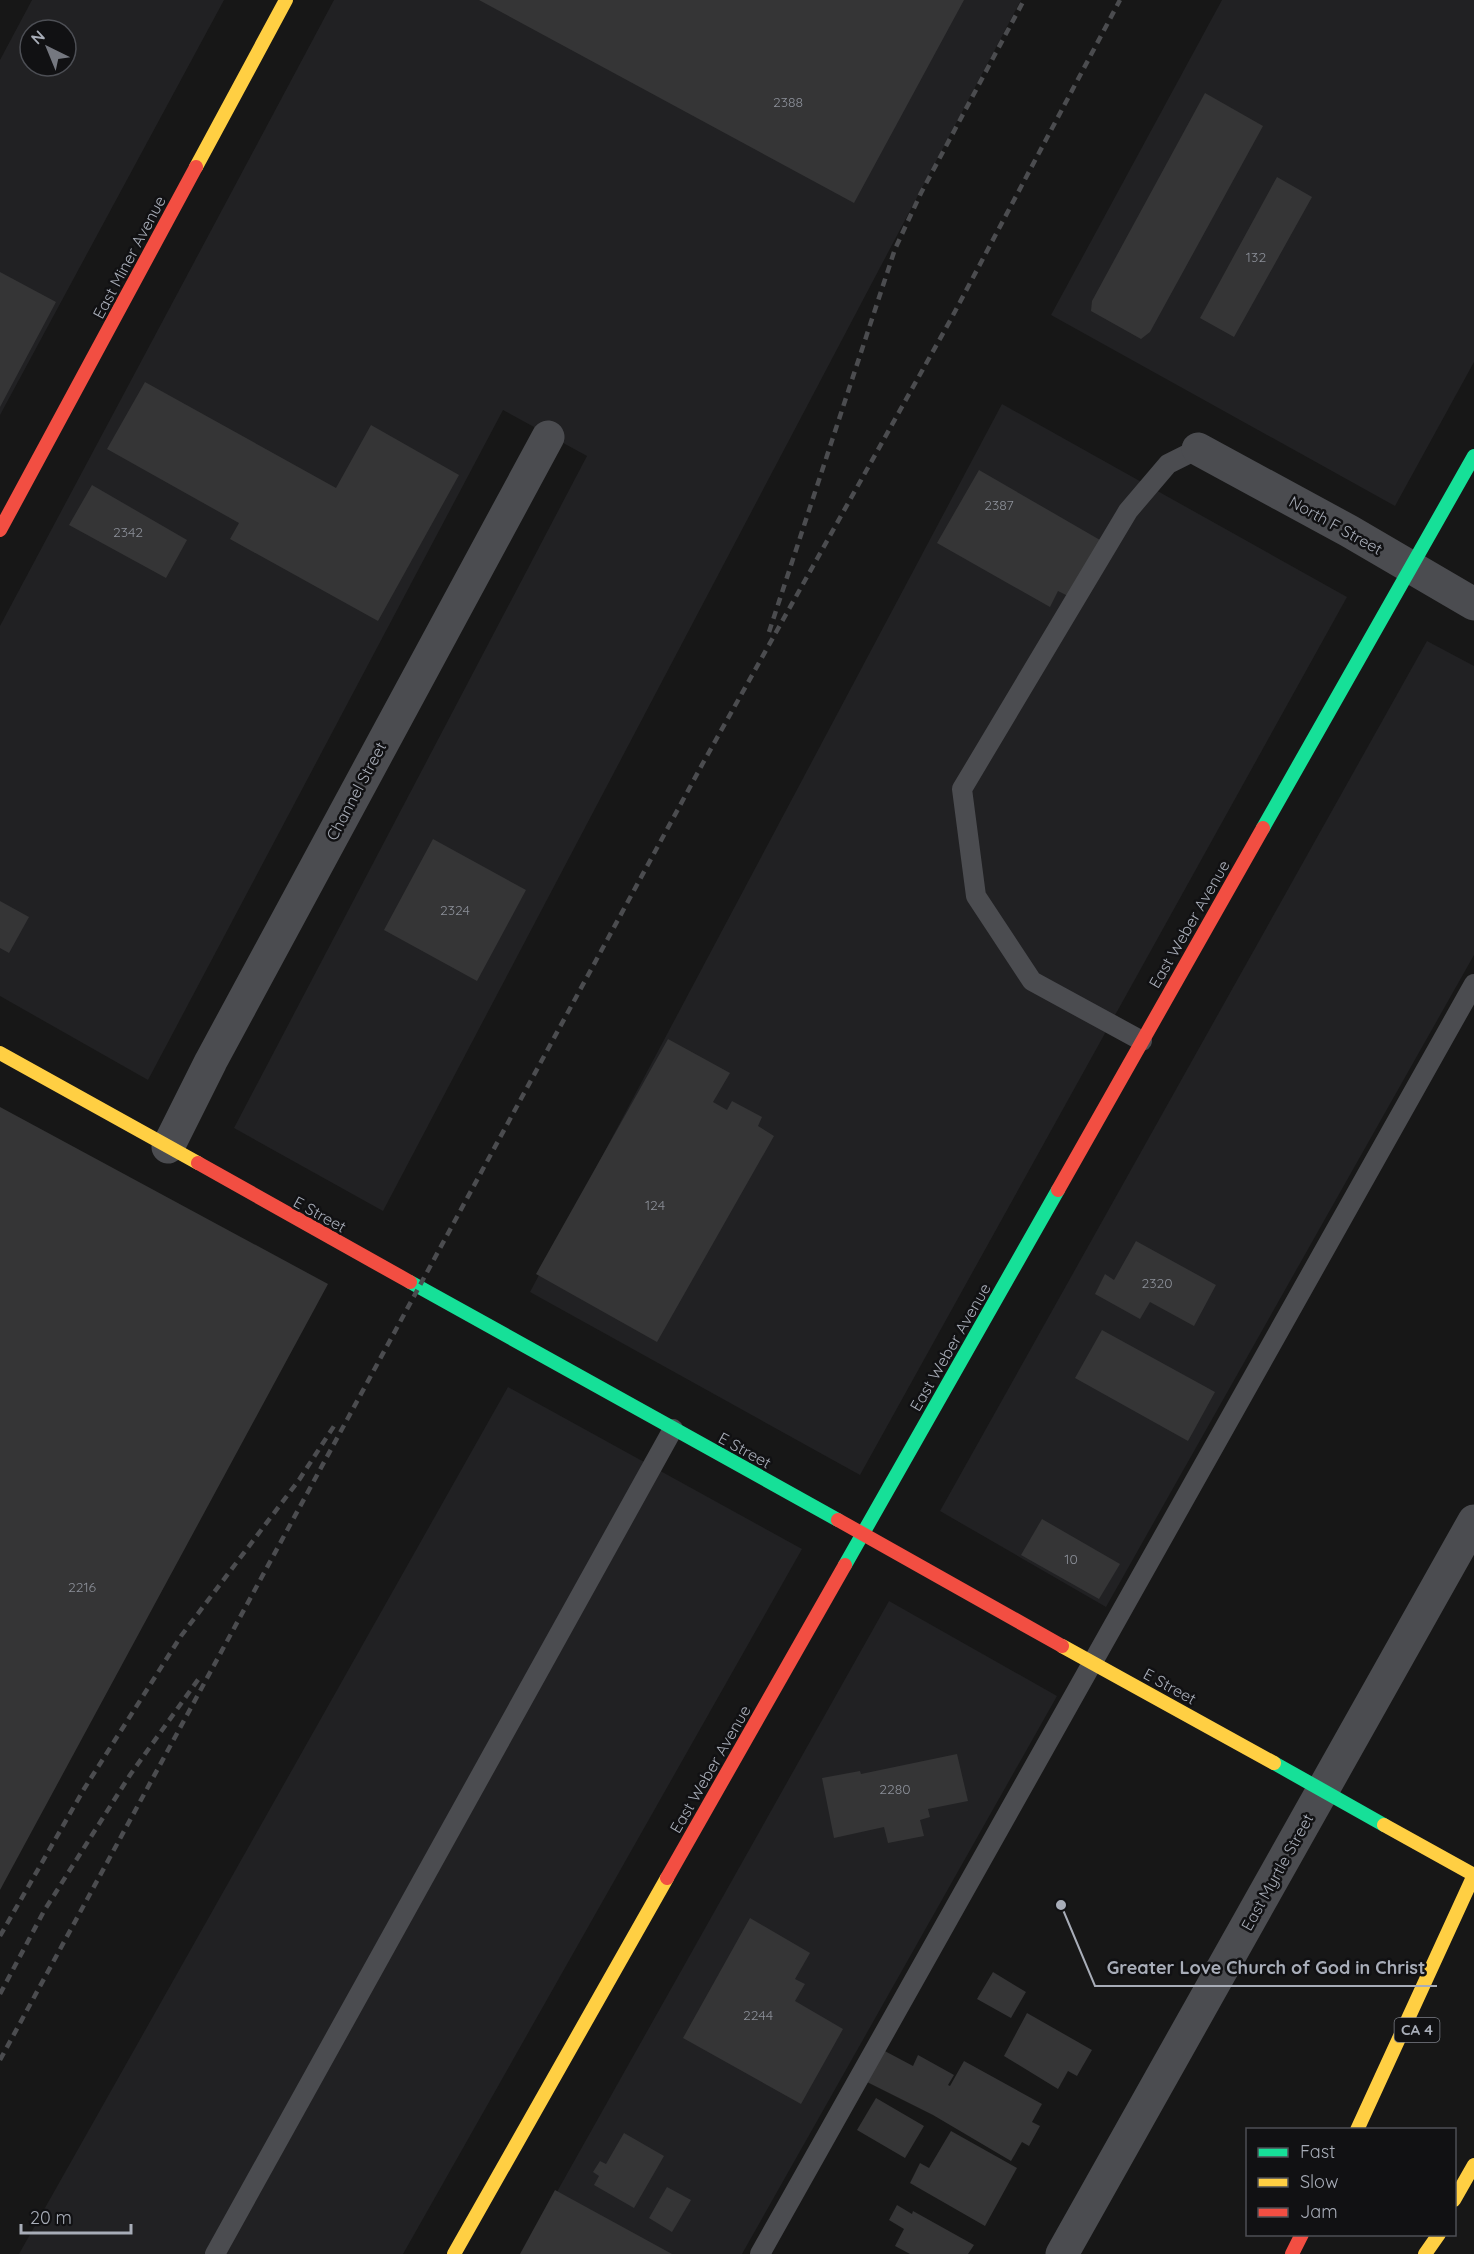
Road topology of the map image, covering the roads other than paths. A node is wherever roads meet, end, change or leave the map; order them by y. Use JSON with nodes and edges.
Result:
{"nodes":[{"id":1,"x":286,"y":0,"type":"edge"},
{"id":2,"x":548,"y":437,"type":"dead end"},
{"id":3,"x":1198,"y":449,"type":"joint"},
{"id":4,"x":1474,"y":456,"type":"edge"},
{"id":5,"x":0,"y":530,"type":"edge"},
{"id":6,"x":1410,"y":568,"type":"junction"},
{"id":7,"x":1474,"y":604,"type":"edge"},
{"id":8,"x":1474,"y":984,"type":"edge"},
{"id":9,"x":1142,"y":1041,"type":"junction"},
{"id":10,"x":0,"y":1053,"type":"edge"},
{"id":11,"x":168,"y":1147,"type":"junction"},
{"id":12,"x":673,"y":1429,"type":"junction"},
{"id":13,"x":1474,"y":1521,"type":"edge"},
{"id":14,"x":862,"y":1534,"type":"junction"},
{"id":15,"x":1093,"y":1662,"type":"junction"},
{"id":16,"x":1322,"y":1791,"type":"junction"},
{"id":17,"x":1474,"y":1875,"type":"edge"},
{"id":18,"x":1423,"y":2020,"type":"dead end"},
{"id":19,"x":1360,"y":2128,"type":"edge"},
{"id":20,"x":1360,"y":2128,"type":"edge"},
{"id":21,"x":1474,"y":2165,"type":"edge"},
{"id":22,"x":1474,"y":2182,"type":"edge"},
{"id":23,"x":1456,"y":2198,"type":"edge"},
{"id":24,"x":1456,"y":2209,"type":"edge"},
{"id":25,"x":1301,"y":2236,"type":"edge"},
{"id":26,"x":1436,"y":2236,"type":"edge"},
{"id":27,"x":215,"y":2254,"type":"edge"},
{"id":28,"x":454,"y":2254,"type":"edge"},
{"id":29,"x":760,"y":2254,"type":"edge"},
{"id":30,"x":1062,"y":2254,"type":"edge"},
{"id":31,"x":1292,"y":2254,"type":"edge"},
{"id":32,"x":1425,"y":2254,"type":"edge"}],
"edges":[{"from":1,"to":5,"type":"main road","name":"East Miner Avenue"},
{"from":2,"to":11,"type":"street","name":"Channel Street"},
{"from":3,"to":6,"type":"street","name":"North F Street"},
{"from":3,"to":9,"type":"lane"},
{"from":4,"to":6,"type":"main road","name":"East Weber Avenue"},
{"from":6,"to":7,"type":"street","name":"North F Street"},
{"from":6,"to":9,"type":"main road","name":"East Weber Avenue"},
{"from":8,"to":15,"type":"lane"},
{"from":9,"to":14,"type":"main road","name":"East Weber Avenue"},
{"from":10,"to":11,"type":"main road","name":"E Street"},
{"from":11,"to":12,"type":"main road","name":"E Street"},
{"from":12,"to":14,"type":"main road","name":"E Street"},
{"from":12,"to":27,"type":"lane"},
{"from":13,"to":16,"type":"street","name":"East Myrtle Street"},
{"from":14,"to":15,"type":"main road","name":"E Street"},
{"from":14,"to":28,"type":"main road","name":"East Weber Avenue"},
{"from":15,"to":16,"type":"main road","name":"E Street"},
{"from":15,"to":29,"type":"lane"},
{"from":16,"to":17,"type":"main road","name":"E Street","bridge":true},
{"from":16,"to":30,"type":"street","name":"East Myrtle Street"},
{"from":17,"to":19,"type":"main road"},
{"from":18,"to":20,"type":"main road","number":"CA 4"},
{"from":21,"to":23,"type":"main road"},
{"from":22,"to":24,"type":"main road"},
{"from":25,"to":31,"type":"main road"},
{"from":26,"to":32,"type":"main road"}]}
